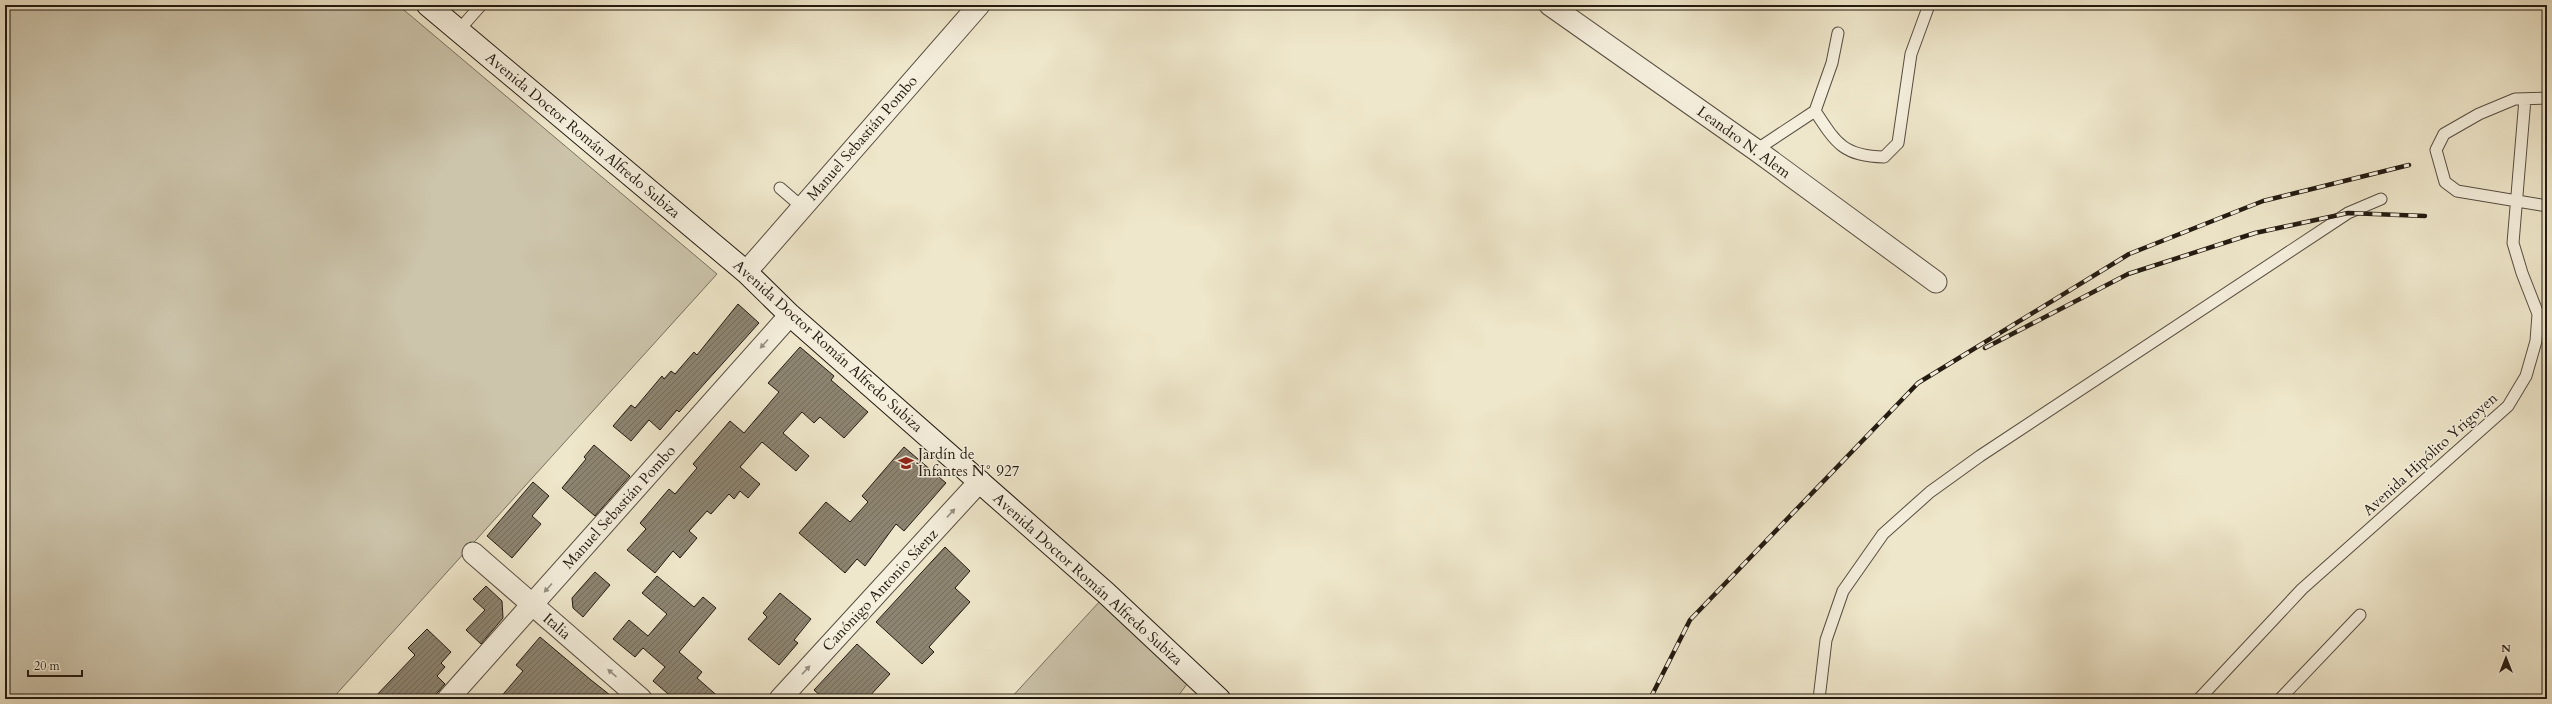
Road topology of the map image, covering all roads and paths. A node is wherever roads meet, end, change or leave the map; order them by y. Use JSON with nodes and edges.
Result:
{"nodes":[{"id":1,"x":428,"y":5,"type":"edge"},
{"id":2,"x":481,"y":5,"type":"edge"},
{"id":3,"x":979,"y":5,"type":"edge"},
{"id":4,"x":1550,"y":5,"type":"edge"},
{"id":5,"x":1934,"y":5,"type":"edge"},
{"id":6,"x":1928,"y":10,"type":"edge"},
{"id":7,"x":459,"y":30,"type":"junction"},
{"id":8,"x":1838,"y":33,"type":"dead end"},
{"id":9,"x":2547,"y":98,"type":"edge"},
{"id":10,"x":2525,"y":99,"type":"junction"},
{"id":11,"x":1815,"y":111,"type":"junction"},
{"id":12,"x":1756,"y":150,"type":"junction"},
{"id":13,"x":780,"y":188,"type":"dead end"},
{"id":14,"x":2381,"y":199,"type":"dead end"},
{"id":15,"x":2516,"y":201,"type":"junction"},
{"id":16,"x":2547,"y":206,"type":"edge"},
{"id":17,"x":802,"y":207,"type":"junction"},
{"id":18,"x":746,"y":272,"type":"junction"},
{"id":19,"x":1936,"y":282,"type":"dead end"},
{"id":20,"x":790,"y":315,"type":"junction"},
{"id":21,"x":980,"y":481,"type":"junction"},
{"id":22,"x":472,"y":553,"type":"dead end"},
{"id":23,"x":533,"y":605,"type":"junction"},
{"id":24,"x":2360,"y":615,"type":"dead end"},
{"id":25,"x":448,"y":699,"type":"edge"},
{"id":26,"x":641,"y":699,"type":"edge"},
{"id":27,"x":780,"y":699,"type":"edge"},
{"id":28,"x":1219,"y":699,"type":"edge"},
{"id":29,"x":1819,"y":699,"type":"edge"},
{"id":30,"x":2200,"y":699,"type":"edge"},
{"id":31,"x":2280,"y":699,"type":"edge"}],
"edges":[{"from":1,"to":7,"type":"main road","name":"Avenida Doctor Román Alfredo Subiza"},
{"from":2,"to":7,"type":"lane"},
{"from":3,"to":17,"type":"street","name":"Manuel Sebastián Pombo"},
{"from":4,"to":12,"type":"street","name":"Leandro N. Alem"},
{"from":5,"to":6,"type":"lane"},
{"from":6,"to":11,"type":"lane"},
{"from":7,"to":18,"type":"main road","name":"Avenida Doctor Román Alfredo Subiza"},
{"from":8,"to":11,"type":"lane"},
{"from":9,"to":10,"type":"lane"},
{"from":10,"to":15,"type":"lane","name":"Avenida Hipólito Yrigoyen"},
{"from":10,"to":15,"type":"lane"},
{"from":11,"to":12,"type":"lane"},
{"from":12,"to":19,"type":"street","name":"Leandro N. Alem"},
{"from":13,"to":17,"type":"lane"},
{"from":14,"to":29,"type":"lane"},
{"from":15,"to":16,"type":"lane"},
{"from":15,"to":30,"type":"lane","name":"Avenida Hipólito Yrigoyen"},
{"from":17,"to":18,"type":"street","name":"Manuel Sebastián Pombo"},
{"from":18,"to":20,"type":"main road","name":"Avenida Doctor Román Alfredo Subiza"},
{"from":20,"to":21,"type":"main road","name":"Avenida Doctor Román Alfredo Subiza"},
{"from":20,"to":23,"type":"street","name":"Manuel Sebastián Pombo","one_way":true},
{"from":27,"to":21,"type":"street","name":"Canónigo Antonio Sáenz","one_way":true},
{"from":21,"to":28,"type":"main road","name":"Avenida Doctor Román Alfredo Subiza"},
{"from":22,"to":23,"type":"street","name":"Italia"},
{"from":23,"to":25,"type":"street","name":"Manuel Sebastián Pombo"},
{"from":26,"to":23,"type":"street","name":"Italia","one_way":true},
{"from":24,"to":31,"type":"lane"}]}
